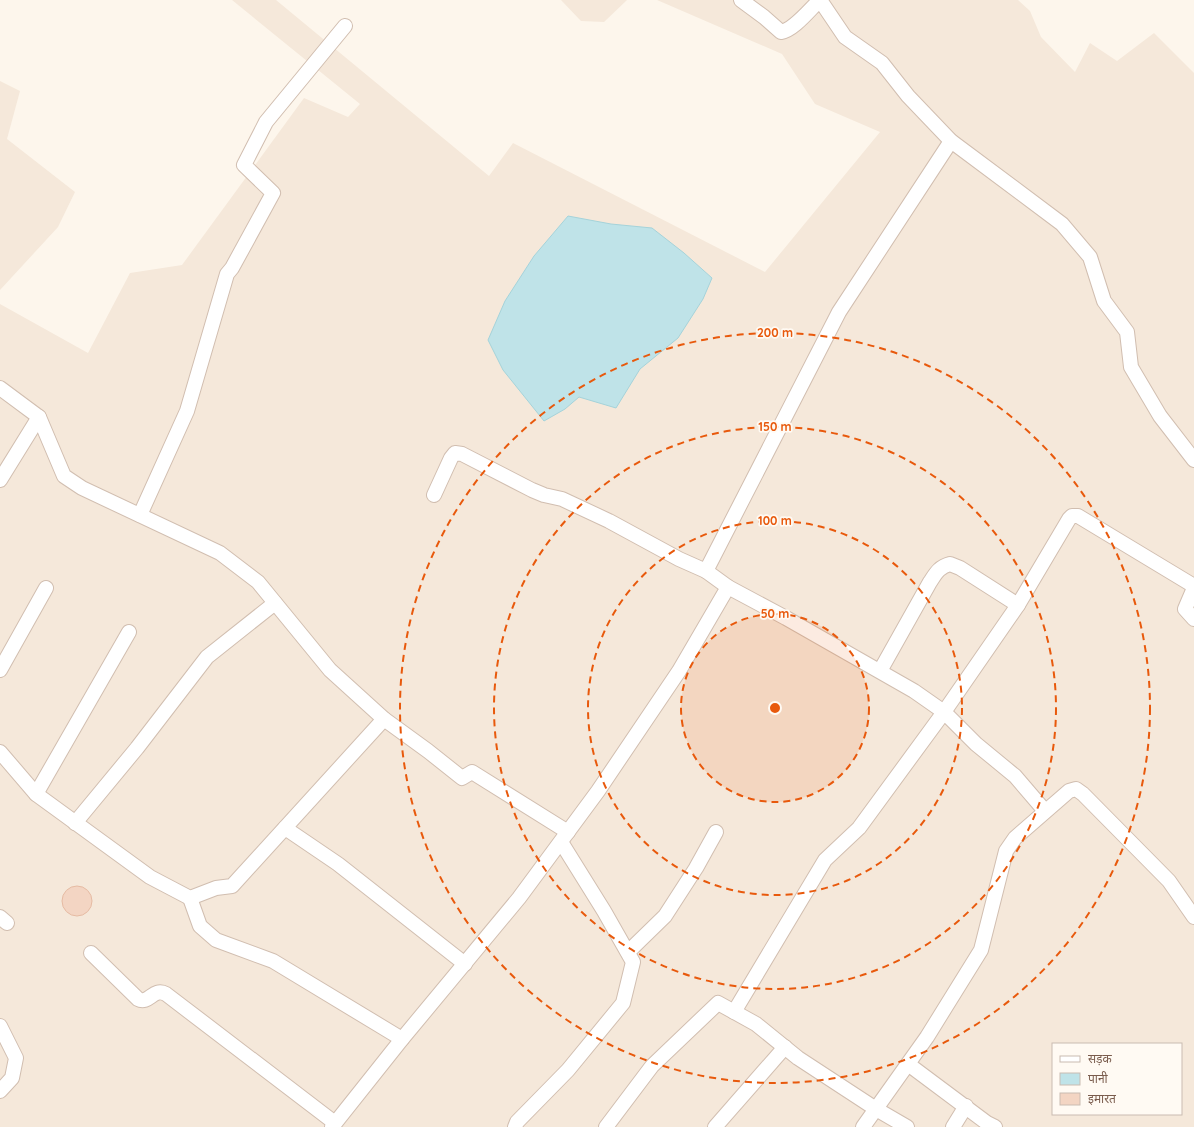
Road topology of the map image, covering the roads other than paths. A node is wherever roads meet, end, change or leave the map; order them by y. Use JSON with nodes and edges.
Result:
{"nodes":[{"id":1,"x":741,"y":0,"type":"edge"},
{"id":2,"x":820,"y":0,"type":"edge"},
{"id":3,"x":345,"y":26,"type":"dead end"},
{"id":4,"x":950,"y":141,"type":"junction"},
{"id":5,"x":0,"y":388,"type":"edge"},
{"id":6,"x":39,"y":417,"type":"junction"},
{"id":7,"x":1194,"y":460,"type":"edge"},
{"id":8,"x":0,"y":480,"type":"edge"},
{"id":9,"x":434,"y":495,"type":"dead end"},
{"id":10,"x":140,"y":515,"type":"junction"},
{"id":11,"x":706,"y":571,"type":"junction"},
{"id":12,"x":728,"y":587,"type":"junction"},
{"id":13,"x":1194,"y":587,"type":"edge"},
{"id":14,"x":46,"y":588,"type":"dead end"},
{"id":15,"x":275,"y":603,"type":"junction"},
{"id":16,"x":1018,"y":604,"type":"junction"},
{"id":17,"x":1194,"y":619,"type":"edge"},
{"id":18,"x":129,"y":632,"type":"dead end"},
{"id":19,"x":0,"y":670,"type":"edge"},
{"id":20,"x":880,"y":671,"type":"junction"},
{"id":21,"x":944,"y":712,"type":"junction"},
{"id":22,"x":384,"y":719,"type":"junction"},
{"id":23,"x":0,"y":752,"type":"edge"},
{"id":24,"x":36,"y":794,"type":"junction"},
{"id":25,"x":1045,"y":810,"type":"junction"},
{"id":26,"x":75,"y":823,"type":"junction"},
{"id":27,"x":285,"y":828,"type":"junction"},
{"id":28,"x":716,"y":832,"type":"dead end"},
{"id":29,"x":564,"y":837,"type":"junction"},
{"id":30,"x":190,"y":898,"type":"junction"},
{"id":31,"x":1194,"y":917,"type":"edge"},
{"id":32,"x":628,"y":952,"type":"junction"},
{"id":33,"x":91,"y":953,"type":"dead end"},
{"id":34,"x":465,"y":964,"type":"junction"},
{"id":35,"x":734,"y":1012,"type":"junction"},
{"id":36,"x":0,"y":1026,"type":"edge"},
{"id":37,"x":402,"y":1039,"type":"junction"},
{"id":38,"x":785,"y":1047,"type":"junction"},
{"id":39,"x":908,"y":1064,"type":"junction"},
{"id":40,"x":0,"y":1091,"type":"edge"},
{"id":41,"x":966,"y":1106,"type":"junction"},
{"id":42,"x":876,"y":1109,"type":"junction"},
{"id":43,"x":334,"y":1125,"type":"edge"},
{"id":44,"x":515,"y":1127,"type":"edge"},
{"id":45,"x":606,"y":1127,"type":"edge"},
{"id":46,"x":715,"y":1127,"type":"edge"},
{"id":47,"x":864,"y":1127,"type":"edge"},
{"id":48,"x":907,"y":1127,"type":"edge"},
{"id":49,"x":953,"y":1127,"type":"edge"},
{"id":50,"x":995,"y":1127,"type":"edge"}],
"edges":[{"from":1,"to":2,"type":"street"},
{"from":2,"to":4,"type":"street"},
{"from":3,"to":10,"type":"street"},
{"from":4,"to":7,"type":"street"},
{"from":4,"to":11,"type":"street"},
{"from":5,"to":6,"type":"street"},
{"from":6,"to":8,"type":"street"},
{"from":6,"to":10,"type":"street"},
{"from":9,"to":11,"type":"street"},
{"from":10,"to":15,"type":"street"},
{"from":11,"to":12,"type":"street"},
{"from":12,"to":20,"type":"street"},
{"from":12,"to":29,"type":"street"},
{"from":13,"to":16,"type":"street"},
{"from":13,"to":17,"type":"street"},
{"from":14,"to":19,"type":"street"},
{"from":15,"to":22,"type":"street"},
{"from":15,"to":26,"type":"street"},
{"from":16,"to":20,"type":"street"},
{"from":16,"to":21,"type":"street"},
{"from":18,"to":24,"type":"street"},
{"from":20,"to":21,"type":"street"},
{"from":21,"to":25,"type":"street"},
{"from":21,"to":35,"type":"street"},
{"from":22,"to":27,"type":"street"},
{"from":22,"to":29,"type":"street"},
{"from":23,"to":24,"type":"street"},
{"from":24,"to":26,"type":"street"},
{"from":25,"to":31,"type":"street"},
{"from":25,"to":39,"type":"street"},
{"from":26,"to":30,"type":"street"},
{"from":27,"to":30,"type":"street"},
{"from":27,"to":34,"type":"street"},
{"from":28,"to":32,"type":"street"},
{"from":29,"to":32,"type":"street"},
{"from":29,"to":34,"type":"street"},
{"from":30,"to":37,"type":"street"},
{"from":32,"to":44,"type":"street"},
{"from":33,"to":43,"type":"street"},
{"from":34,"to":37,"type":"street"},
{"from":35,"to":38,"type":"street"},
{"from":35,"to":45,"type":"street"},
{"from":36,"to":40,"type":"street"},
{"from":37,"to":43,"type":"street"},
{"from":38,"to":42,"type":"street"},
{"from":38,"to":46,"type":"street"},
{"from":39,"to":41,"type":"street"},
{"from":39,"to":42,"type":"street"},
{"from":41,"to":49,"type":"street"},
{"from":41,"to":50,"type":"street"},
{"from":42,"to":47,"type":"street"},
{"from":42,"to":48,"type":"street"}]}
